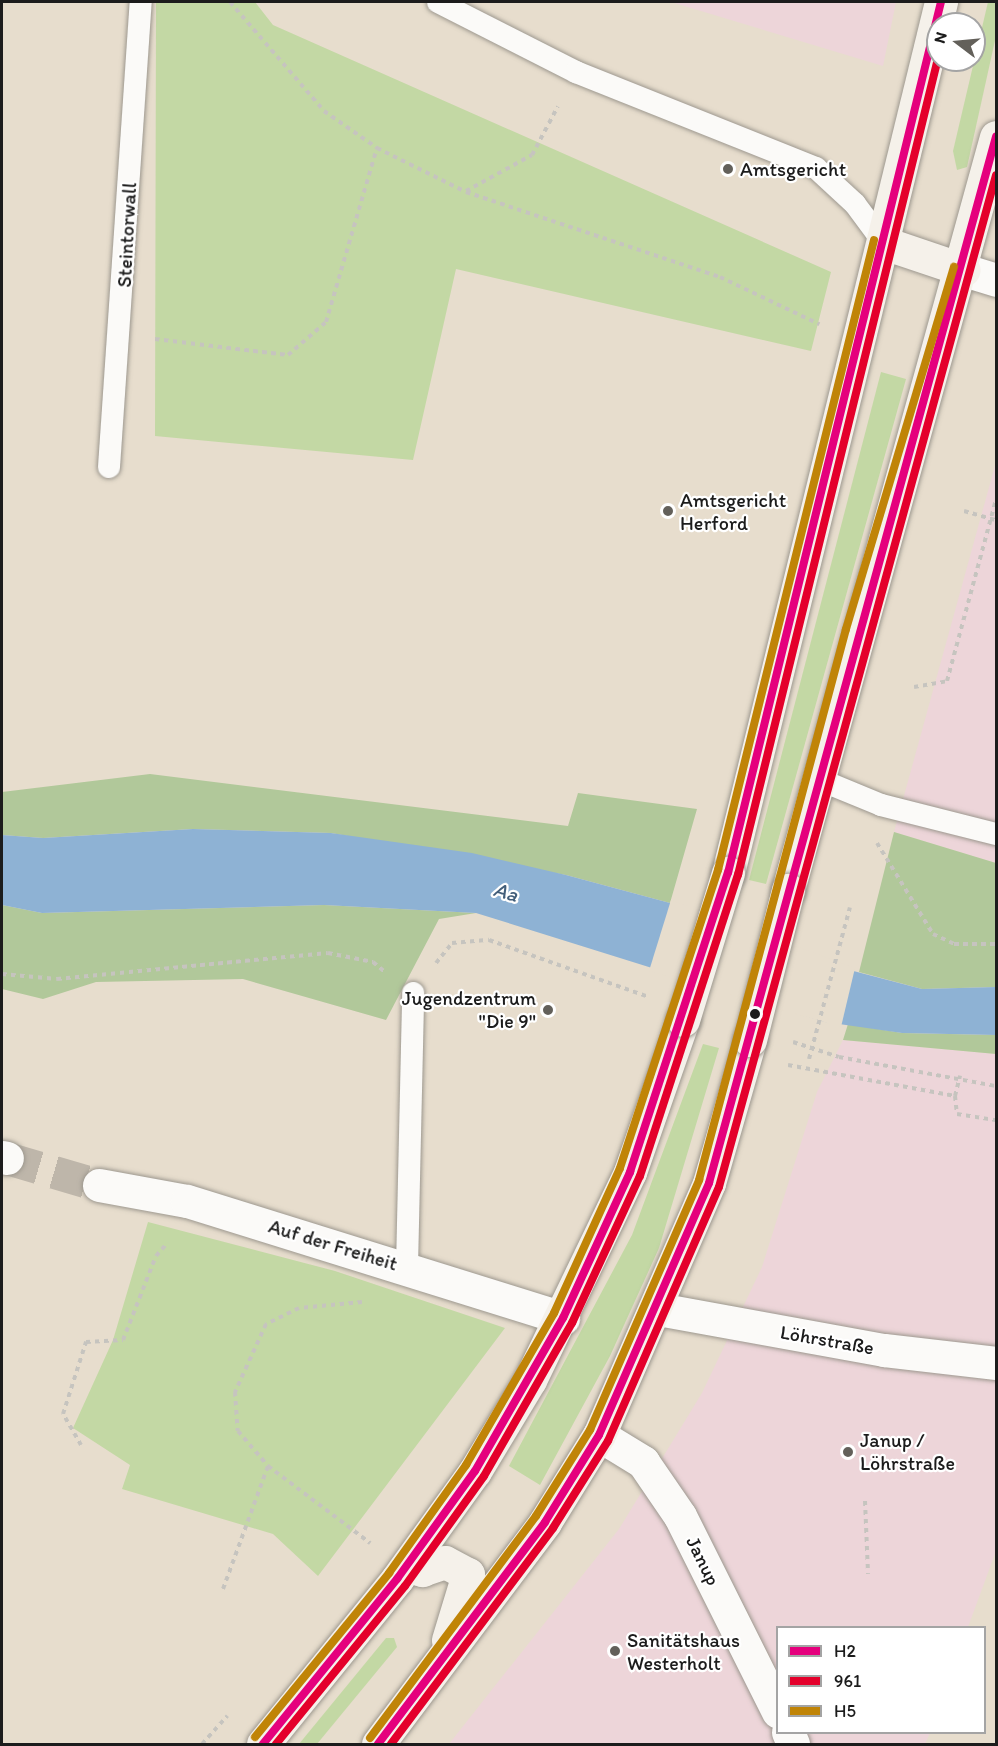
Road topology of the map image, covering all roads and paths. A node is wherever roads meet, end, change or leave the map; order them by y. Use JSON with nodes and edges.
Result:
{"nodes":[{"id":1,"x":141,"y":2,"type":"edge"},
{"id":2,"x":230,"y":2,"type":"edge"},
{"id":3,"x":438,"y":2,"type":"edge"},
{"id":4,"x":941,"y":2,"type":"edge"},
{"id":5,"x":576,"y":72,"type":"junction"},
{"id":6,"x":996,"y":137,"type":"edge"},
{"id":7,"x":377,"y":148,"type":"junction"},
{"id":8,"x":466,"y":192,"type":"junction"},
{"id":9,"x":884,"y":243,"type":"junction"},
{"id":10,"x":964,"y":270,"type":"junction"},
{"id":11,"x":996,"y":280,"type":"edge"},
{"id":12,"x":828,"y":328,"type":"dead end"},
{"id":13,"x":122,"y":332,"type":"junction"},
{"id":14,"x":109,"y":467,"type":"dead end"},
{"id":15,"x":996,"y":500,"type":"edge"},
{"id":16,"x":964,"y":511,"type":"dead end"},
{"id":17,"x":994,"y":519,"type":"edge"},
{"id":18,"x":915,"y":687,"type":"dead end"},
{"id":19,"x":818,"y":779,"type":"junction"},
{"id":20,"x":996,"y":834,"type":"edge"},
{"id":21,"x":872,"y":835,"type":"dead end"},
{"id":22,"x":850,"y":907,"type":"dead end"},
{"id":23,"x":496,"y":943,"type":"dead end"},
{"id":24,"x":996,"y":944,"type":"edge"},
{"id":25,"x":2,"y":974,"type":"edge"},
{"id":26,"x":413,"y":993,"type":"junction"},
{"id":27,"x":748,"y":1047,"type":"junction"},
{"id":28,"x":809,"y":1059,"type":"dead end"},
{"id":29,"x":960,"y":1076,"type":"dead end"},
{"id":30,"x":955,"y":1096,"type":"junction"},
{"id":31,"x":996,"y":1120,"type":"edge"},
{"id":32,"x":99,"y":1185,"type":"tunnel mouth"},
{"id":33,"x":187,"y":1201,"type":"junction"},
{"id":34,"x":407,"y":1267,"type":"junction"},
{"id":35,"x":658,"y":1309,"type":"junction"},
{"id":36,"x":563,"y":1318,"type":"junction"},
{"id":37,"x":996,"y":1363,"type":"edge"},
{"id":38,"x":599,"y":1435,"type":"junction"},
{"id":39,"x":81,"y":1445,"type":"dead end"},
{"id":40,"x":268,"y":1466,"type":"junction"},
{"id":41,"x":865,"y":1502,"type":"dead end"},
{"id":42,"x":373,"y":1545,"type":"dead end"},
{"id":43,"x":407,"y":1566,"type":"junction"},
{"id":44,"x":868,"y":1574,"type":"dead end"},
{"id":45,"x":223,"y":1589,"type":"dead end"},
{"id":46,"x":449,"y":1653,"type":"junction"},
{"id":47,"x":776,"y":1710,"type":"edge"},
{"id":48,"x":264,"y":1744,"type":"edge"},
{"id":49,"x":378,"y":1744,"type":"edge"}],
"edges":[{"from":1,"to":13,"type":"lane","name":"Steintorwall"},
{"from":2,"to":7,"type":"path"},
{"from":3,"to":5,"type":"lane"},
{"from":4,"to":9,"type":"main road"},
{"from":5,"to":8,"type":"path"},
{"from":5,"to":9,"type":"lane"},
{"from":6,"to":10,"type":"main road"},
{"from":7,"to":8,"type":"path"},
{"from":7,"to":13,"type":"path"},
{"from":8,"to":12,"type":"path"},
{"from":9,"to":10,"type":"main road"},
{"from":9,"to":36,"type":"main road","bridge":true},
{"from":10,"to":11,"type":"street"},
{"from":10,"to":19,"type":"main road"},
{"from":13,"to":14,"type":"lane","name":"Steintorwall"},
{"from":15,"to":17,"type":"path"},
{"from":16,"to":17,"type":"path"},
{"from":17,"to":18,"type":"path"},
{"from":19,"to":20,"type":"lane"},
{"from":19,"to":27,"type":"main road","bridge":true},
{"from":21,"to":24,"type":"path"},
{"from":22,"to":28,"type":"path","bridge":true},
{"from":23,"to":26,"type":"path"},
{"from":25,"to":26,"type":"path"},
{"from":26,"to":34,"type":"lane"},
{"from":27,"to":30,"type":"path"},
{"from":27,"to":35,"type":"main road"},
{"from":29,"to":30,"type":"path"},
{"from":30,"to":31,"type":"path"},
{"from":32,"to":33,"type":"street","name":"Auf der Freiheit"},
{"from":33,"to":34,"type":"street","name":"Auf der Freiheit"},
{"from":33,"to":39,"type":"path"},
{"from":34,"to":36,"type":"street","name":"Auf der Freiheit"},
{"from":34,"to":40,"type":"path"},
{"from":35,"to":37,"type":"street","name":"Löhrstraße"},
{"from":35,"to":38,"type":"main road"},
{"from":36,"to":43,"type":"main road"},
{"from":38,"to":46,"type":"main road"},
{"from":38,"to":47,"type":"street","name":"Janup"},
{"from":40,"to":42,"type":"path"},
{"from":40,"to":45,"type":"path"},
{"from":41,"to":44,"type":"path"},
{"from":43,"to":46,"type":"main road"},
{"from":43,"to":48,"type":"main road"},
{"from":46,"to":49,"type":"main road"}]}
